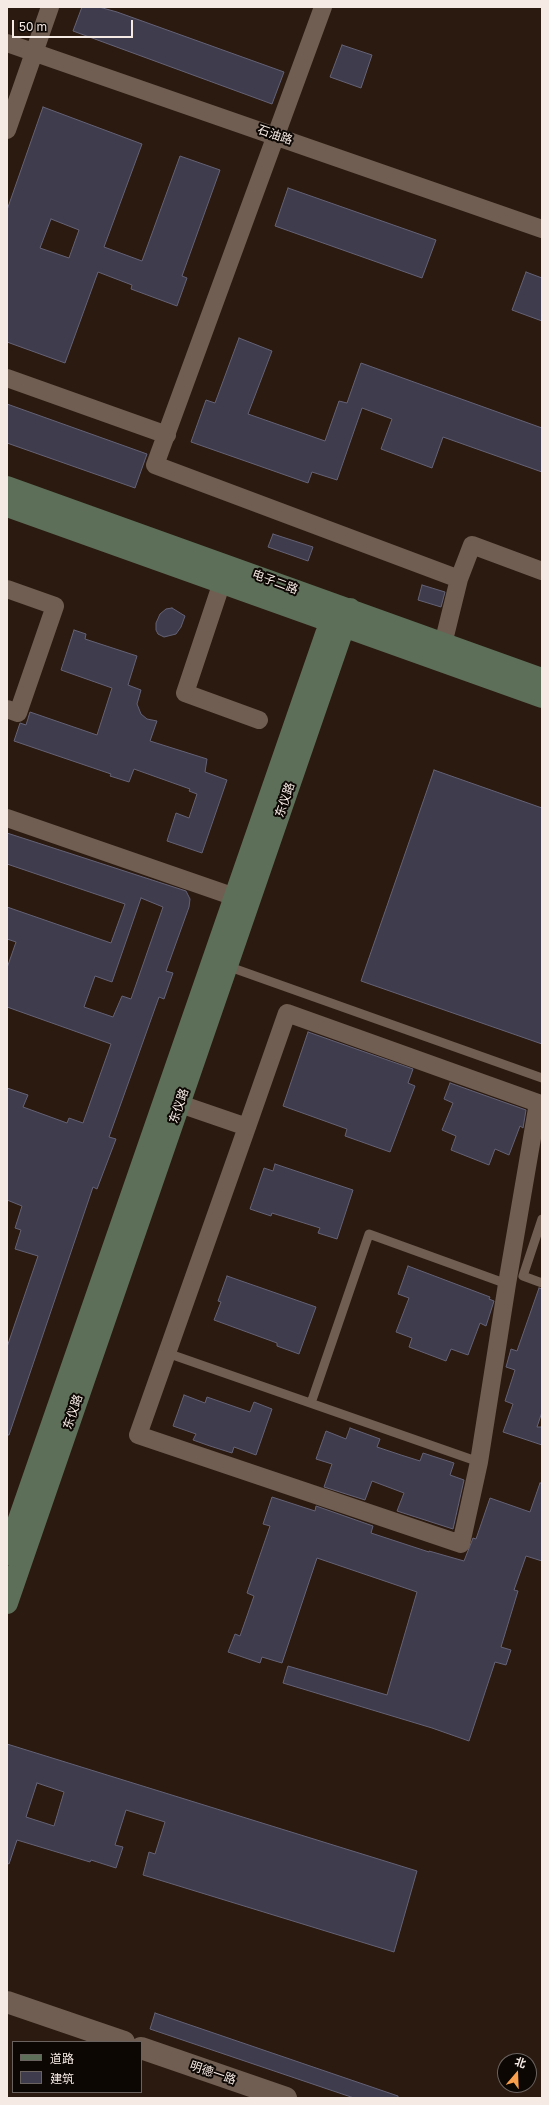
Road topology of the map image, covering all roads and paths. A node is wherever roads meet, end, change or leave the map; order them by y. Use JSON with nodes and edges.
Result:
{"nodes":[{"id":1,"x":50,"y":7,"type":"edge"},
{"id":2,"x":323,"y":7,"type":"edge"},
{"id":3,"x":7,"y":43,"type":"edge"},
{"id":4,"x":33,"y":52,"type":"junction"},
{"id":5,"x":7,"y":130,"type":"edge"},
{"id":6,"x":277,"y":136,"type":"junction"},
{"id":7,"x":542,"y":229,"type":"edge"},
{"id":8,"x":7,"y":378,"type":"edge"},
{"id":9,"x":167,"y":435,"type":"junction"},
{"id":10,"x":7,"y":487,"type":"edge"},
{"id":11,"x":7,"y":506,"type":"edge"},
{"id":12,"x":542,"y":571,"type":"edge"},
{"id":13,"x":459,"y":580,"type":"junction"},
{"id":14,"x":222,"y":582,"type":"junction"},
{"id":15,"x":7,"y":589,"type":"edge"},
{"id":16,"x":341,"y":615,"type":"junction"},
{"id":17,"x":443,"y":644,"type":"junction"},
{"id":18,"x":542,"y":679,"type":"edge"},
{"id":19,"x":542,"y":697,"type":"edge"},
{"id":20,"x":7,"y":709,"type":"edge"},
{"id":21,"x":259,"y":720,"type":"dead end"},
{"id":22,"x":7,"y":818,"type":"edge"},
{"id":23,"x":235,"y":897,"type":"junction"},
{"id":24,"x":227,"y":966,"type":"junction"},
{"id":25,"x":542,"y":1078,"type":"edge"},
{"id":26,"x":180,"y":1104,"type":"junction"},
{"id":27,"x":247,"y":1126,"type":"junction"},
{"id":28,"x":542,"y":1219,"type":"edge"},
{"id":29,"x":542,"y":1283,"type":"edge"},
{"id":30,"x":507,"y":1284,"type":"junction"},
{"id":31,"x":167,"y":1353,"type":"junction"},
{"id":32,"x":311,"y":1403,"type":"junction"},
{"id":33,"x":479,"y":1462,"type":"junction"},
{"id":34,"x":7,"y":1554,"type":"edge"},
{"id":35,"x":7,"y":1602,"type":"edge"},
{"id":36,"x":7,"y":2002,"type":"edge"},
{"id":37,"x":121,"y":2041,"type":"edge"},
{"id":38,"x":142,"y":2048,"type":"edge"},
{"id":39,"x":286,"y":2098,"type":"edge"}],
"edges":[{"from":1,"to":4,"type":"street"},
{"from":2,"to":6,"type":"street"},
{"from":3,"to":4,"type":"street","name":"石油路"},
{"from":4,"to":5,"type":"street"},
{"from":4,"to":6,"type":"street","name":"石油路"},
{"from":6,"to":7,"type":"street","name":"石油路"},
{"from":6,"to":9,"type":"street"},
{"from":8,"to":9,"type":"street"},
{"from":9,"to":13,"type":"street"},
{"from":10,"to":16,"type":"main road","name":"电子二路"},
{"from":11,"to":14,"type":"main road","name":"电子二路"},
{"from":12,"to":13,"type":"street"},
{"from":13,"to":17,"type":"street"},
{"from":14,"to":16,"type":"main road","name":"电子二路"},
{"from":14,"to":21,"type":"street"},
{"from":15,"to":20,"type":"street"},
{"from":16,"to":17,"type":"main road","name":"电子二路"},
{"from":16,"to":19,"type":"main road","name":"电子二路"},
{"from":16,"to":23,"type":"main road","name":"东仪路"},
{"from":16,"to":24,"type":"main road","name":"东仪路"},
{"from":17,"to":18,"type":"main road","name":"电子二路"},
{"from":22,"to":23,"type":"street"},
{"from":23,"to":34,"type":"main road","name":"东仪路"},
{"from":24,"to":25,"type":"lane"},
{"from":24,"to":26,"type":"main road","name":"东仪路"},
{"from":26,"to":27,"type":"street"},
{"from":26,"to":35,"type":"main road","name":"东仪路"},
{"from":27,"to":30,"type":"street"},
{"from":27,"to":31,"type":"street"},
{"from":28,"to":29,"type":"lane"},
{"from":30,"to":32,"type":"lane"},
{"from":30,"to":33,"type":"street"},
{"from":31,"to":32,"type":"lane"},
{"from":31,"to":33,"type":"street"},
{"from":32,"to":33,"type":"lane"},
{"from":36,"to":37,"type":"street"},
{"from":38,"to":39,"type":"street","name":"明德一路"}]}
